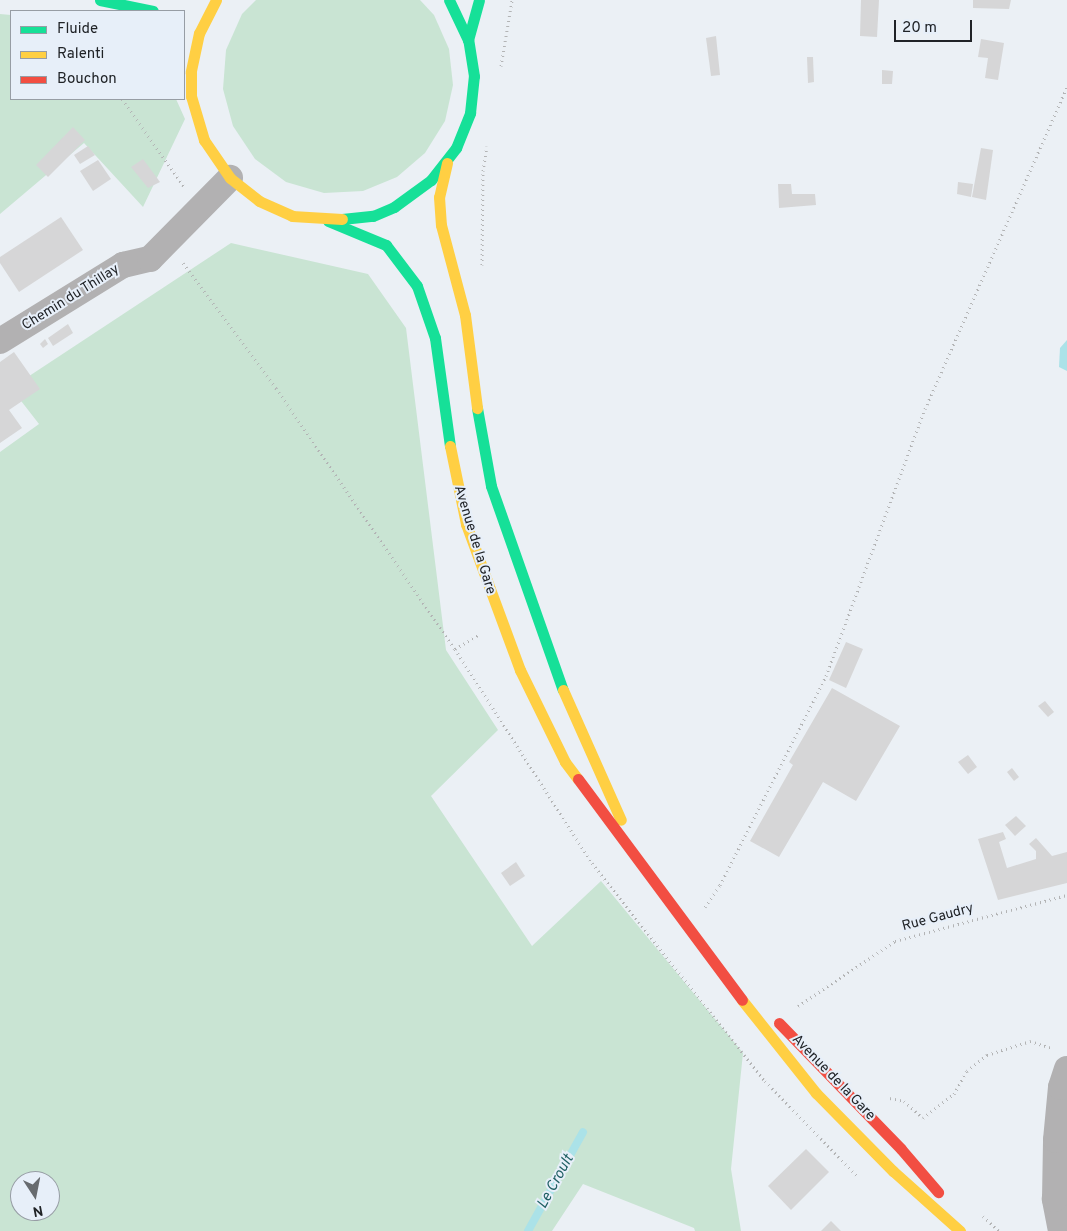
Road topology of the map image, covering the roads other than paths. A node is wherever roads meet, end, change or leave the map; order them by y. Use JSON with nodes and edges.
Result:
{"nodes":[{"id":1,"x":100,"y":0,"type":"edge"},
{"id":2,"x":216,"y":0,"type":"edge"},
{"id":3,"x":448,"y":0,"type":"edge"},
{"id":4,"x":479,"y":0,"type":"edge"},
{"id":5,"x":148,"y":10,"type":"edge"},
{"id":6,"x":185,"y":36,"type":"edge"},
{"id":7,"x":468,"y":40,"type":"junction"},
{"id":8,"x":194,"y":50,"type":"junction"},
{"id":9,"x":447,"y":164,"type":"junction"},
{"id":10,"x":230,"y":178,"type":"junction"},
{"id":11,"x":328,"y":221,"type":"junction"},
{"id":12,"x":0,"y":341,"type":"edge"},
{"id":13,"x":645,"y":872,"type":"junction"},
{"id":14,"x":688,"y":931,"type":"junction"},
{"id":15,"x":760,"y":1003,"type":"dead end"},
{"id":16,"x":774,"y":1018,"type":"road end"},
{"id":17,"x":1062,"y":1059,"type":"edge"},
{"id":18,"x":960,"y":1231,"type":"edge"},
{"id":19,"x":972,"y":1231,"type":"edge"},
{"id":20,"x":1061,"y":1231,"type":"edge"}],
"edges":[{"from":1,"to":5,"type":"main road"},
{"from":2,"to":8,"type":"main road"},
{"from":3,"to":7,"type":"main road"},
{"from":4,"to":7,"type":"main road"},
{"from":6,"to":8,"type":"main road"},
{"from":7,"to":9,"type":"main road"},
{"from":8,"to":10,"type":"main road"},
{"from":9,"to":11,"type":"main road"},
{"from":9,"to":13,"type":"main road","name":"Avenue de la Gare"},
{"from":10,"to":11,"type":"main road"},
{"from":10,"to":12,"type":"street","name":"Chemin du Thillay"},
{"from":11,"to":13,"type":"main road","name":"Avenue de la Gare"},
{"from":13,"to":14,"type":"main road","name":"Avenue de la Gare"},
{"from":14,"to":15,"type":"main road","name":"Avenue de la Gare"},
{"from":14,"to":18,"type":"main road","name":"Avenue de la Gare"},
{"from":16,"to":19,"type":"main road","name":"Avenue de la Gare"},
{"from":17,"to":20,"type":"street"}]}
